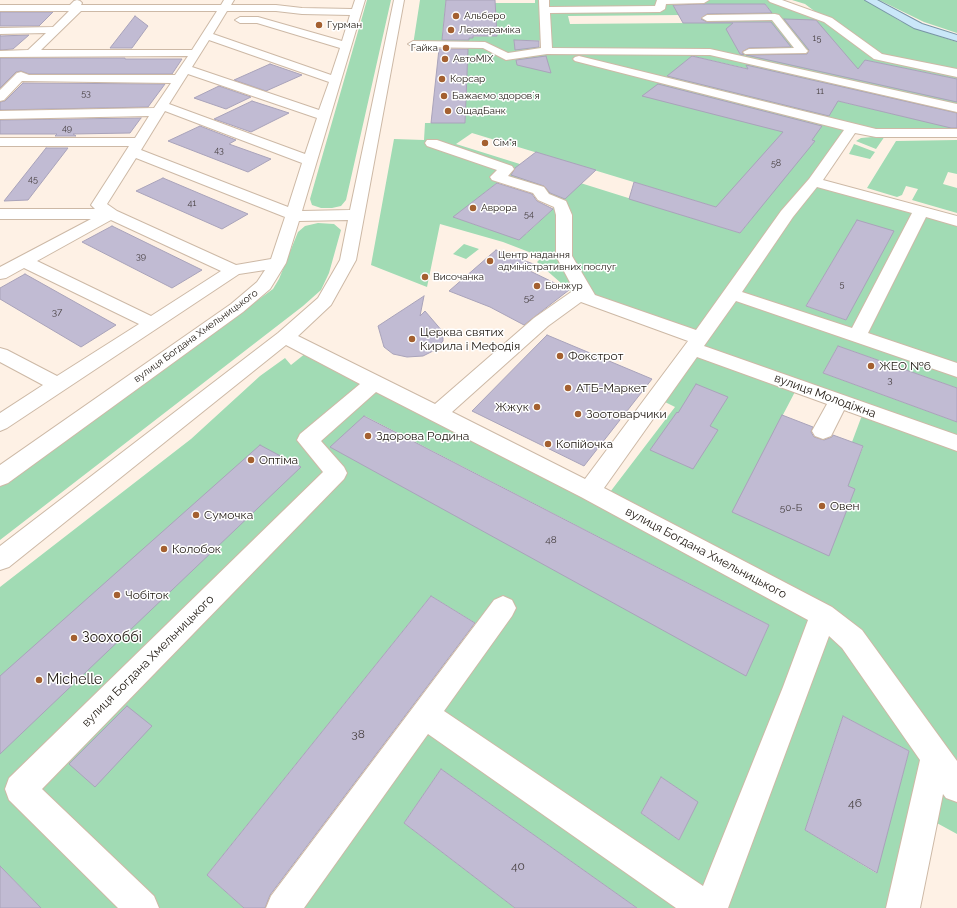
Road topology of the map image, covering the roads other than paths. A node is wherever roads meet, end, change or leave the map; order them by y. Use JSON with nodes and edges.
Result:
{"nodes":[{"id":1,"x":399,"y":0,"type":"edge"},
{"id":2,"x":704,"y":0,"type":"edge"},
{"id":3,"x":774,"y":0,"type":"edge"},
{"id":4,"x":870,"y":0,"type":"edge"},
{"id":5,"x":79,"y":4,"type":"edge"},
{"id":6,"x":227,"y":4,"type":"edge"},
{"id":7,"x":544,"y":5,"type":"edge"},
{"id":8,"x":358,"y":6,"type":"edge"},
{"id":9,"x":0,"y":8,"type":"edge"},
{"id":10,"x":707,"y":18,"type":"dead end"},
{"id":11,"x":216,"y":21,"type":"junction"},
{"id":12,"x":55,"y":30,"type":"junction"},
{"id":13,"x":0,"y":31,"type":"edge"},
{"id":14,"x":207,"y":36,"type":"junction"},
{"id":15,"x":957,"y":38,"type":"edge"},
{"id":16,"x":413,"y":44,"type":"dead end"},
{"id":17,"x":346,"y":46,"type":"junction"},
{"id":18,"x":547,"y":51,"type":"junction"},
{"id":19,"x":710,"y":52,"type":"junction"},
{"id":20,"x":196,"y":53,"type":"junction"},
{"id":21,"x":0,"y":54,"type":"edge"},
{"id":22,"x":35,"y":54,"type":"junction"},
{"id":23,"x":957,"y":73,"type":"edge"},
{"id":24,"x":183,"y":74,"type":"junction"},
{"id":25,"x":7,"y":76,"type":"dead end"},
{"id":26,"x":21,"y":76,"type":"junction"},
{"id":27,"x":335,"y":80,"type":"junction"},
{"id":28,"x":0,"y":97,"type":"edge"},
{"id":29,"x":957,"y":108,"type":"edge"},
{"id":30,"x":160,"y":109,"type":"junction"},
{"id":31,"x":0,"y":114,"type":"edge"},
{"id":32,"x":324,"y":116,"type":"junction"},
{"id":33,"x":852,"y":128,"type":"junction"},
{"id":34,"x":957,"y":133,"type":"edge"},
{"id":35,"x":0,"y":142,"type":"edge"},
{"id":36,"x":432,"y":143,"type":"dead end"},
{"id":37,"x":136,"y":147,"type":"junction"},
{"id":38,"x":310,"y":161,"type":"junction"},
{"id":39,"x":814,"y":182,"type":"junction"},
{"id":40,"x":921,"y":211,"type":"junction"},
{"id":41,"x":0,"y":214,"type":"edge"},
{"id":42,"x":111,"y":214,"type":"junction"},
{"id":43,"x":293,"y":216,"type":"junction"},
{"id":44,"x":356,"y":216,"type":"junction"},
{"id":45,"x":957,"y":221,"type":"edge"},
{"id":46,"x":24,"y":261,"type":"junction"},
{"id":47,"x":278,"y":263,"type":"junction"},
{"id":48,"x":234,"y":270,"type":"junction"},
{"id":49,"x":0,"y":274,"type":"edge"},
{"id":50,"x":584,"y":291,"type":"junction"},
{"id":51,"x":732,"y":294,"type":"junction"},
{"id":52,"x":152,"y":323,"type":"junction"},
{"id":53,"x":857,"y":336,"type":"junction"},
{"id":54,"x":285,"y":337,"type":"junction"},
{"id":55,"x":696,"y":343,"type":"junction"},
{"id":56,"x":0,"y":354,"type":"edge"},
{"id":57,"x":957,"y":370,"type":"edge"},
{"id":58,"x":375,"y":382,"type":"junction"},
{"id":59,"x":58,"y":386,"type":"junction"},
{"id":60,"x":839,"y":401,"type":"junction"},
{"id":61,"x":437,"y":414,"type":"junction"},
{"id":62,"x":0,"y":424,"type":"edge"},
{"id":63,"x":823,"y":431,"type":"dead end"},
{"id":64,"x":957,"y":443,"type":"edge"},
{"id":65,"x":0,"y":477,"type":"edge"},
{"id":66,"x":588,"y":491,"type":"junction"},
{"id":67,"x":0,"y":560,"type":"edge"},
{"id":68,"x":503,"y":608,"type":"dead end"},
{"id":69,"x":823,"y":615,"type":"junction"},
{"id":70,"x":425,"y":715,"type":"junction"},
{"id":71,"x":936,"y":757,"type":"junction"},
{"id":72,"x":957,"y":787,"type":"edge"},
{"id":73,"x":142,"y":908,"type":"edge"},
{"id":74,"x":283,"y":908,"type":"edge"},
{"id":75,"x":705,"y":908,"type":"edge"},
{"id":76,"x":711,"y":908,"type":"edge"},
{"id":77,"x":903,"y":908,"type":"edge"}],
"edges":[{"from":1,"to":44,"type":"street"},
{"from":2,"to":7,"type":"street"},
{"from":3,"to":23,"type":"street"},
{"from":4,"to":15,"type":"main road"},
{"from":5,"to":6,"type":"street"},
{"from":5,"to":9,"type":"street"},
{"from":5,"to":12,"type":"street"},
{"from":6,"to":8,"type":"street"},
{"from":6,"to":11,"type":"street"},
{"from":7,"to":18,"type":"street"},
{"from":8,"to":17,"type":"street","name":"вулиця Богдана Хмельницького"},
{"from":10,"to":19,"type":"street"},
{"from":11,"to":14,"type":"street"},
{"from":11,"to":17,"type":"street"},
{"from":12,"to":13,"type":"street"},
{"from":12,"to":22,"type":"street"},
{"from":14,"to":20,"type":"street"},
{"from":14,"to":27,"type":"street"},
{"from":16,"to":18,"type":"street"},
{"from":17,"to":27,"type":"street","name":"вулиця Богдана Хмельницького"},
{"from":18,"to":19,"type":"street"},
{"from":18,"to":33,"type":"street"},
{"from":19,"to":29,"type":"street"},
{"from":20,"to":22,"type":"street"},
{"from":20,"to":24,"type":"street"},
{"from":21,"to":22,"type":"street"},
{"from":22,"to":26,"type":"street"},
{"from":24,"to":26,"type":"street"},
{"from":24,"to":30,"type":"street"},
{"from":24,"to":32,"type":"street"},
{"from":25,"to":26,"type":"street"},
{"from":26,"to":28,"type":"street"},
{"from":27,"to":32,"type":"street","name":"вулиця Богдана Хмельницького"},
{"from":30,"to":31,"type":"street"},
{"from":30,"to":37,"type":"street"},
{"from":30,"to":38,"type":"street"},
{"from":32,"to":38,"type":"street","name":"вулиця Богдана Хмельницького"},
{"from":33,"to":34,"type":"street"},
{"from":33,"to":39,"type":"street"},
{"from":35,"to":37,"type":"street"},
{"from":36,"to":50,"type":"street"},
{"from":37,"to":42,"type":"street"},
{"from":37,"to":43,"type":"street"},
{"from":38,"to":43,"type":"street","name":"вулиця Богдана Хмельницького"},
{"from":39,"to":40,"type":"street"},
{"from":39,"to":51,"type":"street"},
{"from":40,"to":45,"type":"street"},
{"from":40,"to":53,"type":"street"},
{"from":41,"to":42,"type":"street"},
{"from":42,"to":46,"type":"street"},
{"from":42,"to":48,"type":"street"},
{"from":43,"to":44,"type":"street"},
{"from":43,"to":47,"type":"street","name":"вулиця Богдана Хмельницького"},
{"from":44,"to":54,"type":"street"},
{"from":46,"to":49,"type":"street"},
{"from":46,"to":52,"type":"street"},
{"from":47,"to":48,"type":"street"},
{"from":47,"to":65,"type":"street","name":"вулиця Богдана Хмельницького"},
{"from":48,"to":52,"type":"street"},
{"from":50,"to":55,"type":"street","name":"вулиця Молодіжна"},
{"from":50,"to":61,"type":"street"},
{"from":51,"to":53,"type":"street"},
{"from":51,"to":55,"type":"street"},
{"from":52,"to":59,"type":"street"},
{"from":53,"to":57,"type":"street"},
{"from":54,"to":58,"type":"street","name":"вулиця Богдана Хмельницького"},
{"from":54,"to":67,"type":"street"},
{"from":55,"to":60,"type":"street","name":"вулиця Молодіжна"},
{"from":55,"to":66,"type":"street"},
{"from":56,"to":59,"type":"street"},
{"from":58,"to":61,"type":"street","name":"вулиця Богдана Хмельницького"},
{"from":58,"to":73,"type":"street","name":"вулиця Богдана Хмельницького"},
{"from":59,"to":62,"type":"street"},
{"from":60,"to":63,"type":"street"},
{"from":60,"to":64,"type":"street","name":"вулиця Молодіжна"},
{"from":61,"to":66,"type":"street","name":"вулиця Богдана Хмельницького"},
{"from":66,"to":69,"type":"street","name":"вулиця Богдана Хмельницького"},
{"from":68,"to":70,"type":"street"},
{"from":69,"to":71,"type":"street","name":"вулиця Богдана Хмельницького"},
{"from":69,"to":76,"type":"street"},
{"from":70,"to":74,"type":"street"},
{"from":70,"to":75,"type":"street"},
{"from":71,"to":72,"type":"street"},
{"from":71,"to":77,"type":"street"}]}
